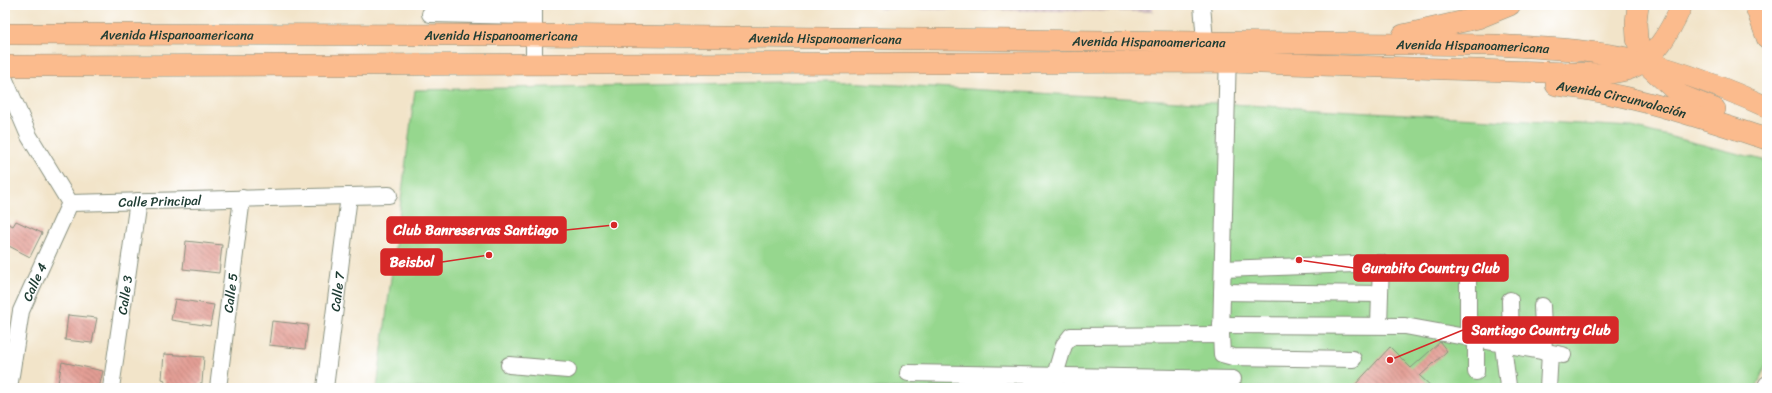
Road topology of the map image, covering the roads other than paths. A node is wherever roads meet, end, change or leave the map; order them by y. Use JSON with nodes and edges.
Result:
{"nodes":[{"id":1,"x":1202,"y":5,"type":"edge"},
{"id":2,"x":1510,"y":5,"type":"edge"},
{"id":3,"x":1638,"y":5,"type":"edge"},
{"id":4,"x":1682,"y":5,"type":"edge"},
{"id":5,"x":1755,"y":5,"type":"edge"},
{"id":6,"x":430,"y":10,"type":"edge"},
{"id":7,"x":519,"y":16,"type":"edge"},
{"id":8,"x":1765,"y":28,"type":"edge"},
{"id":9,"x":5,"y":34,"type":"edge"},
{"id":10,"x":429,"y":35,"type":"junction"},
{"id":11,"x":1205,"y":41,"type":"junction"},
{"id":12,"x":1228,"y":41,"type":"junction"},
{"id":13,"x":1368,"y":42,"type":"junction"},
{"id":14,"x":1643,"y":61,"type":"junction"},
{"id":15,"x":1228,"y":62,"type":"junction"},
{"id":16,"x":5,"y":66,"type":"edge"},
{"id":17,"x":534,"y":66,"type":"junction"},
{"id":18,"x":1376,"y":67,"type":"junction"},
{"id":19,"x":5,"y":80,"type":"edge"},
{"id":20,"x":1767,"y":107,"type":"edge"},
{"id":21,"x":1767,"y":130,"type":"edge"},
{"id":22,"x":1767,"y":138,"type":"edge"},
{"id":23,"x":389,"y":195,"type":"dead end"},
{"id":24,"x":349,"y":196,"type":"junction"},
{"id":25,"x":242,"y":198,"type":"junction"},
{"id":26,"x":138,"y":201,"type":"junction"},
{"id":27,"x":70,"y":203,"type":"junction"},
{"id":28,"x":1223,"y":269,"type":"junction"},
{"id":29,"x":1468,"y":274,"type":"dead end"},
{"id":30,"x":1222,"y":292,"type":"junction"},
{"id":31,"x":1380,"y":294,"type":"junction"},
{"id":32,"x":1510,"y":300,"type":"dead end"},
{"id":33,"x":1542,"y":306,"type":"dead end"},
{"id":34,"x":1379,"y":325,"type":"junction"},
{"id":35,"x":1221,"y":330,"type":"junction"},
{"id":36,"x":1472,"y":339,"type":"junction"},
{"id":37,"x":1507,"y":345,"type":"junction"},
{"id":38,"x":1552,"y":354,"type":"junction"},
{"id":39,"x":1233,"y":357,"type":"junction"},
{"id":40,"x":1353,"y":358,"type":"dead end"},
{"id":41,"x":509,"y":365,"type":"dead end"},
{"id":42,"x":568,"y":370,"type":"dead end"},
{"id":43,"x":1476,"y":372,"type":"dead end"},
{"id":44,"x":908,"y":373,"type":"dead end"},
{"id":45,"x":1055,"y":376,"type":"junction"},
{"id":46,"x":1232,"y":384,"type":"edge"},
{"id":47,"x":1767,"y":384,"type":"edge"},
{"id":48,"x":1508,"y":386,"type":"dead end"},
{"id":49,"x":10,"y":388,"type":"edge"},
{"id":50,"x":111,"y":388,"type":"edge"},
{"id":51,"x":218,"y":388,"type":"edge"},
{"id":52,"x":325,"y":388,"type":"edge"},
{"id":53,"x":1548,"y":388,"type":"edge"},
{"id":54,"x":1765,"y":388,"type":"edge"}],
"edges":[{"from":1,"to":11,"type":"street"},
{"from":2,"to":13,"type":"main road"},
{"from":3,"to":14,"type":"main road"},
{"from":4,"to":14,"type":"main road"},
{"from":5,"to":8,"type":"main road"},
{"from":6,"to":7,"type":"street"},
{"from":6,"to":10,"type":"street"},
{"from":7,"to":10,"type":"main road","name":"Avenida Hispanoamericana"},
{"from":7,"to":11,"type":"main road","name":"Avenida Hispanoamericana"},
{"from":7,"to":17,"type":"street"},
{"from":9,"to":10,"type":"main road","name":"Avenida Hispanoamericana"},
{"from":11,"to":12,"type":"main road","name":"Avenida Hispanoamericana"},
{"from":12,"to":13,"type":"main road","name":"Avenida Hispanoamericana"},
{"from":12,"to":15,"type":"street"},
{"from":13,"to":14,"type":"main road","name":"Avenida Hispanoamericana"},
{"from":14,"to":18,"type":"main road"},
{"from":14,"to":20,"type":"main road","name":"Avenida Hispanoamericana"},
{"from":14,"to":21,"type":"main road"},
{"from":15,"to":17,"type":"main road","name":"Avenida Hispanoamericana"},
{"from":15,"to":18,"type":"main road","name":"Avenida Hispanoamericana"},
{"from":15,"to":28,"type":"street"},
{"from":16,"to":17,"type":"main road","name":"Avenida Hispanoamericana"},
{"from":18,"to":22,"type":"main road","name":"Avenida Circunvalación"},
{"from":19,"to":27,"type":"street"},
{"from":23,"to":24,"type":"street","name":"Calle Principal"},
{"from":24,"to":25,"type":"street","name":"Calle Principal"},
{"from":24,"to":52,"type":"street","name":"Calle 7"},
{"from":25,"to":26,"type":"street","name":"Calle Principal"},
{"from":25,"to":51,"type":"street","name":"Calle 5"},
{"from":26,"to":27,"type":"street","name":"Calle Principal"},
{"from":26,"to":50,"type":"street","name":"Calle 3"},
{"from":27,"to":49,"type":"street","name":"Calle 4"},
{"from":28,"to":30,"type":"street"},
{"from":28,"to":31,"type":"street"},
{"from":29,"to":36,"type":"street"},
{"from":30,"to":31,"type":"street"},
{"from":30,"to":35,"type":"street"},
{"from":31,"to":34,"type":"street"},
{"from":32,"to":37,"type":"street"},
{"from":33,"to":38,"type":"street"},
{"from":34,"to":35,"type":"street"},
{"from":34,"to":36,"type":"street"},
{"from":35,"to":39,"type":"street"},
{"from":35,"to":45,"type":"street"},
{"from":36,"to":37,"type":"street"},
{"from":36,"to":43,"type":"street"},
{"from":37,"to":38,"type":"street"},
{"from":37,"to":48,"type":"street"},
{"from":38,"to":53,"type":"street"},
{"from":39,"to":40,"type":"street"},
{"from":39,"to":46,"type":"street"},
{"from":41,"to":42,"type":"street"},
{"from":44,"to":45,"type":"street"},
{"from":45,"to":46,"type":"street"},
{"from":47,"to":54,"type":"street"}]}
